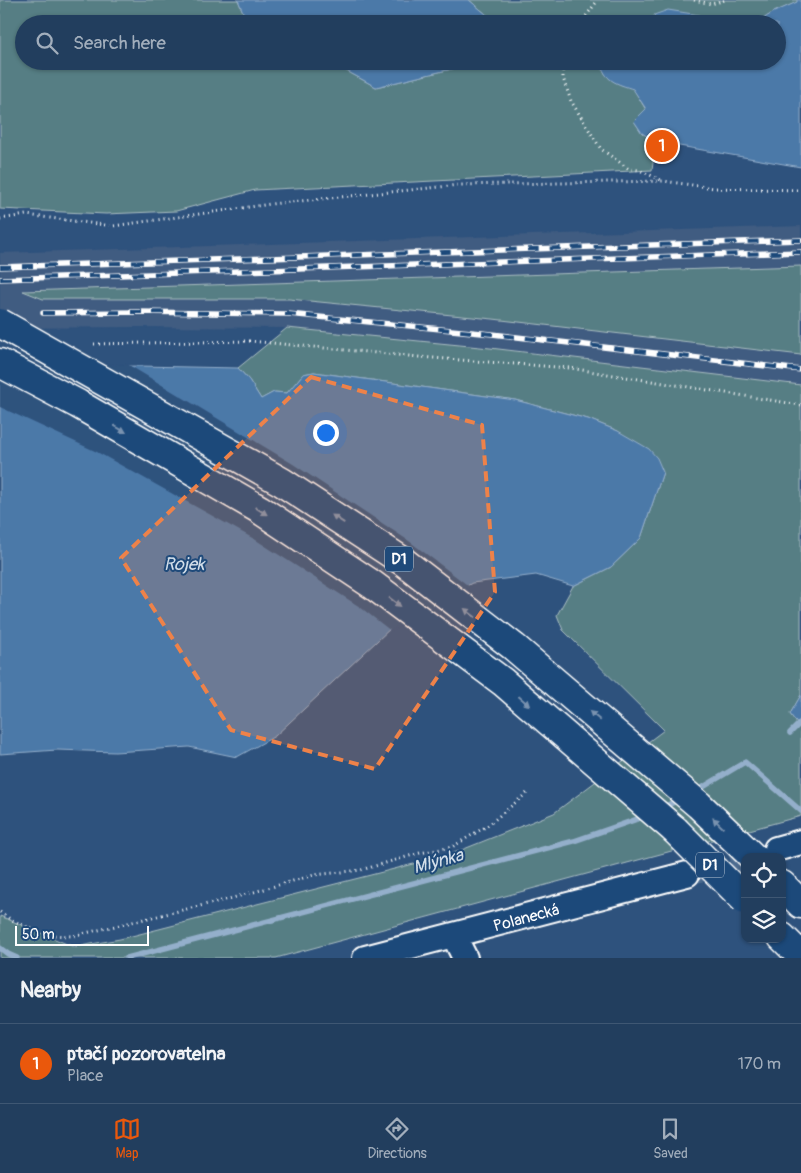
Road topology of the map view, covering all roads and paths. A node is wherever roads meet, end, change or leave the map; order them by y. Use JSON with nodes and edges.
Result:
{"nodes":[{"id":1,"x":598,"y":0,"type":"edge"},
{"id":2,"x":694,"y":0,"type":"edge"},
{"id":3,"x":726,"y":0,"type":"edge"},
{"id":4,"x":587,"y":15,"type":"edge"},
{"id":5,"x":563,"y":70,"type":"edge"},
{"id":6,"x":664,"y":181,"type":"junction"},
{"id":7,"x":801,"y":190,"type":"edge"},
{"id":8,"x":0,"y":219,"type":"edge"},
{"id":9,"x":0,"y":323,"type":"edge"},
{"id":10,"x":94,"y":344,"type":"dead end"},
{"id":11,"x":0,"y":363,"type":"edge"},
{"id":12,"x":0,"y":380,"type":"edge"},
{"id":13,"x":78,"y":404,"type":"junction"},
{"id":14,"x":801,"y":405,"type":"edge"},
{"id":15,"x":527,"y":794,"type":"dead end"},
{"id":16,"x":801,"y":842,"type":"edge"},
{"id":17,"x":764,"y":853,"type":"edge"},
{"id":18,"x":687,"y":874,"type":"tunnel mouth"},
{"id":19,"x":786,"y":890,"type":"edge"},
{"id":20,"x":743,"y":898,"type":"edge"},
{"id":21,"x":801,"y":904,"type":"edge"},
{"id":22,"x":0,"y":912,"type":"edge"},
{"id":23,"x":454,"y":936,"type":"junction"},
{"id":24,"x":365,"y":958,"type":"edge"},
{"id":25,"x":465,"y":958,"type":"edge"}],
"edges":[{"from":1,"to":4,"type":"path"},
{"from":2,"to":3,"type":"path"},
{"from":5,"to":6,"type":"path"},
{"from":6,"to":7,"type":"path"},
{"from":6,"to":8,"type":"path"},
{"from":17,"to":9,"type":"highway","number":"D1","one_way":true,"bridge":true},
{"from":10,"to":14,"type":"path"},
{"from":11,"to":13,"type":"highway","number":"D1"},
{"from":12,"to":13,"type":"highway"},
{"from":13,"to":20,"type":"highway","number":"D1","one_way":true,"bridge":true},
{"from":15,"to":22,"type":"path"},
{"from":16,"to":17,"type":"street"},
{"from":18,"to":23,"type":"street","name":"Polanecká"},
{"from":19,"to":21,"type":"highway"},
{"from":23,"to":24,"type":"street","name":"Polanecká"},
{"from":23,"to":25,"type":"street"}]}
